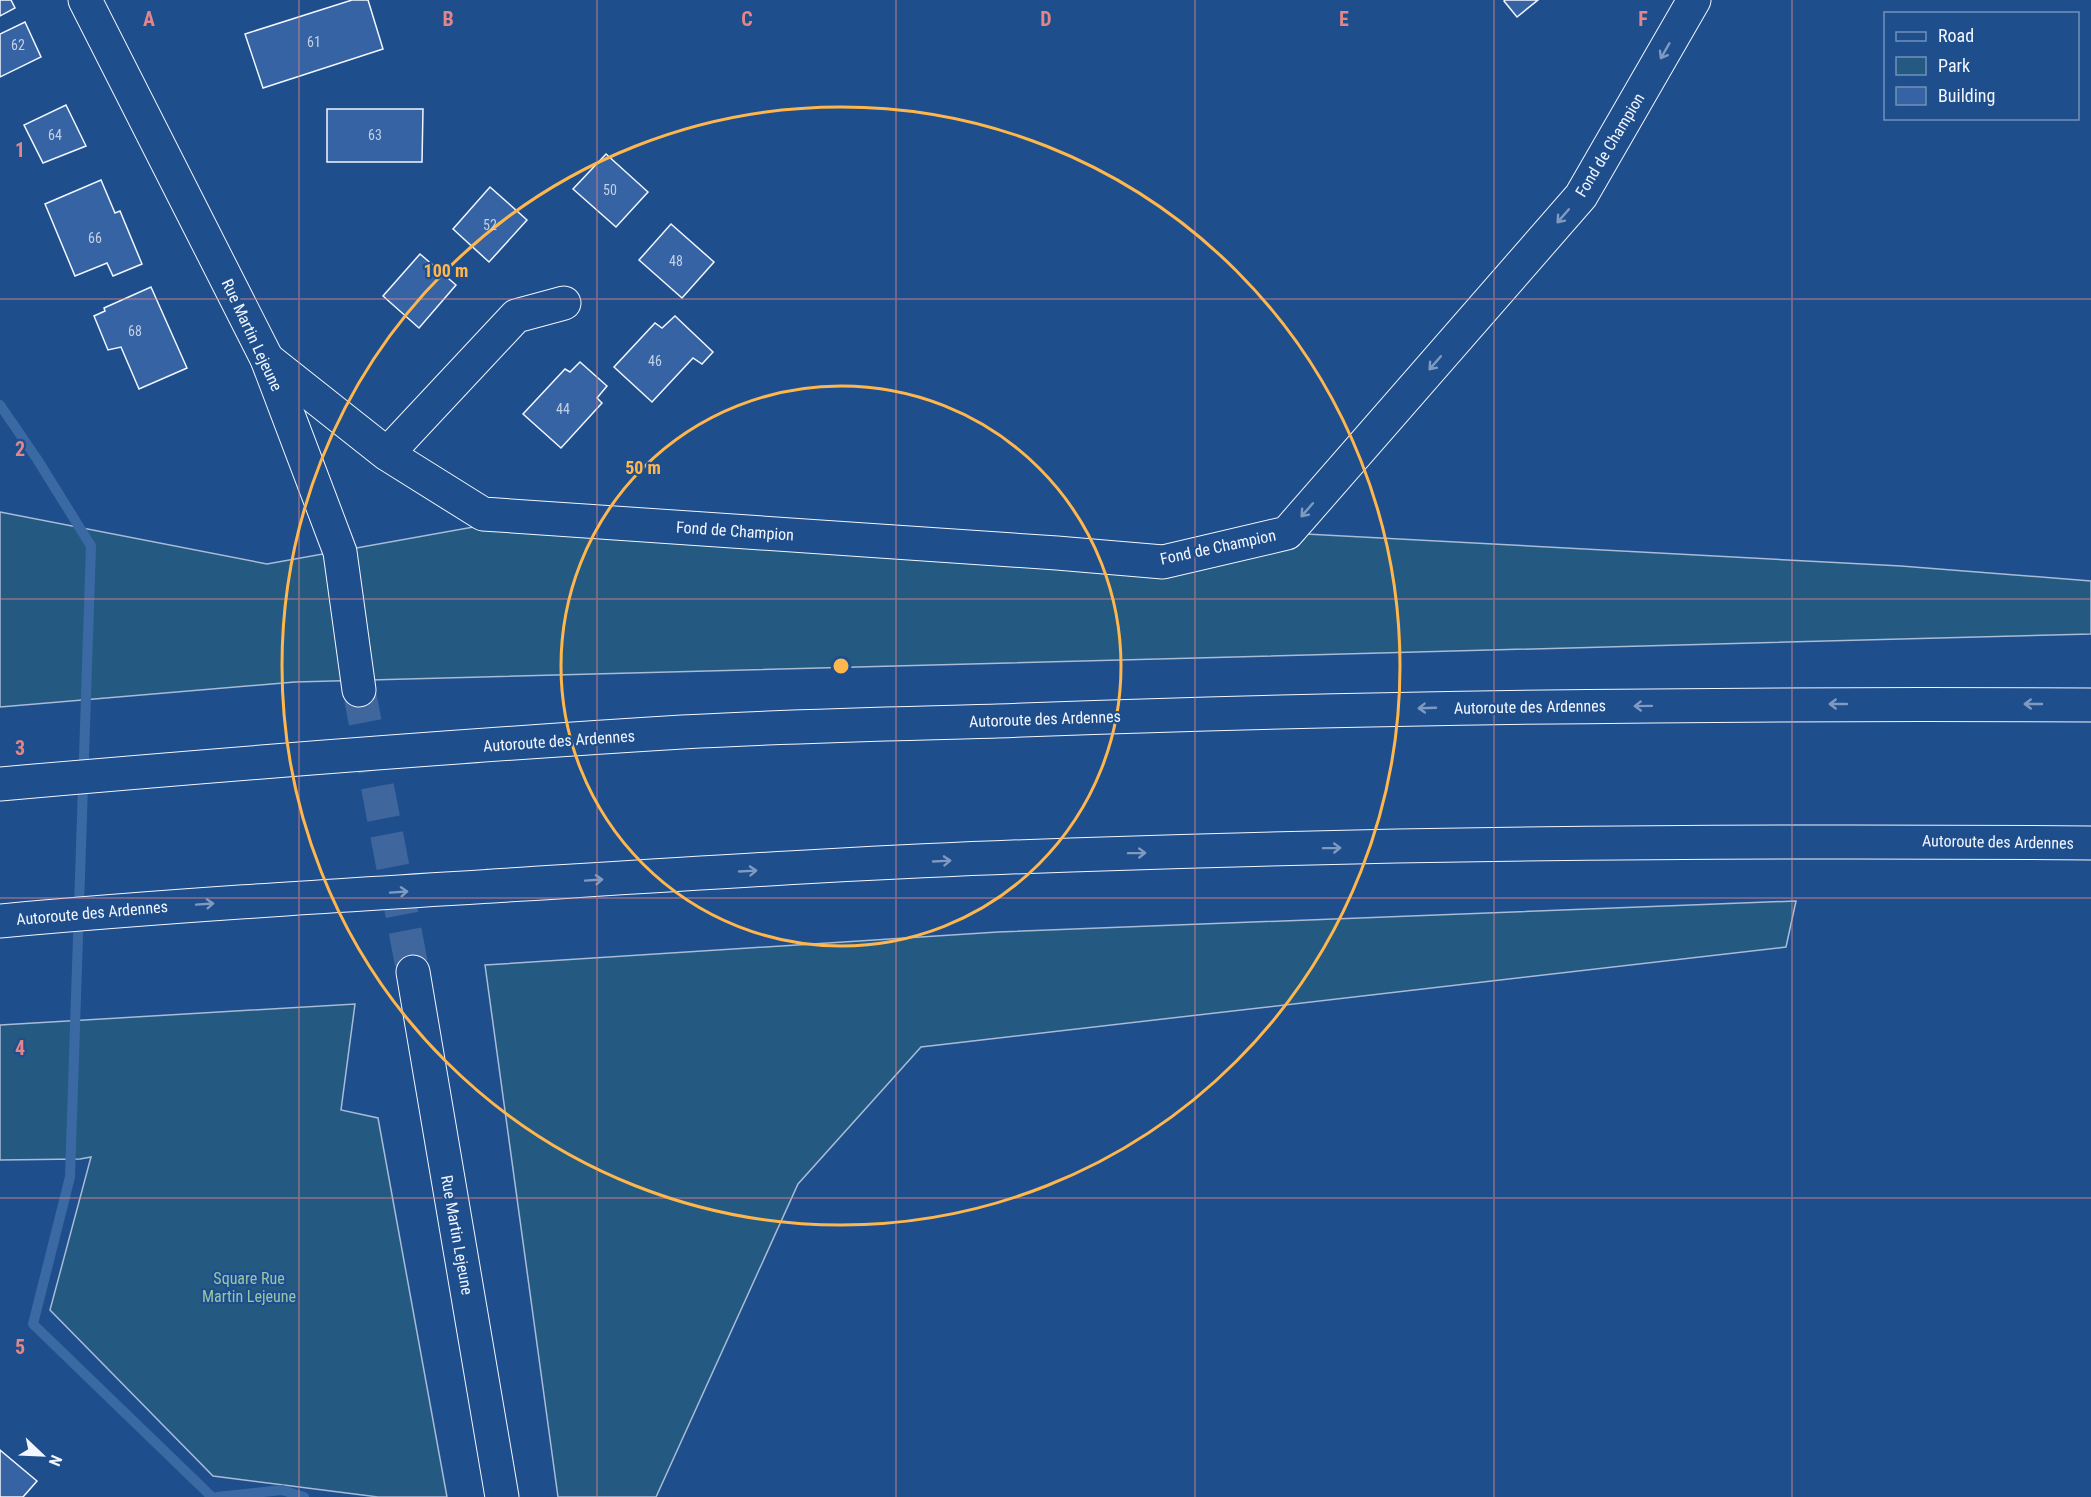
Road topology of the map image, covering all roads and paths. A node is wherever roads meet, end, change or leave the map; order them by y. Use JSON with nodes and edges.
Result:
{"nodes":[{"id":1,"x":85,"y":0,"type":"edge"},
{"id":2,"x":1694,"y":0,"type":"edge"},
{"id":3,"x":564,"y":303,"type":"dead end"},
{"id":4,"x":267,"y":359,"type":"junction"},
{"id":5,"x":387,"y":454,"type":"junction"},
{"id":6,"x":359,"y":690,"type":"tunnel mouth"},
{"id":7,"x":2091,"y":705,"type":"edge"},
{"id":8,"x":0,"y":784,"type":"edge"},
{"id":9,"x":2091,"y":843,"type":"edge"},
{"id":10,"x":0,"y":921,"type":"edge"},
{"id":11,"x":413,"y":972,"type":"tunnel mouth"},
{"id":12,"x":502,"y":1497,"type":"edge"}],
"edges":[{"from":1,"to":4,"type":"main road","name":"Rue Martin Lejeune"},
{"from":2,"to":5,"type":"main road","name":"Fond de Champion","one_way":true},
{"from":3,"to":5,"type":"main road"},
{"from":4,"to":5,"type":"main road","name":"Fond de Champion"},
{"from":4,"to":6,"type":"main road","name":"Rue Martin Lejeune"},
{"from":7,"to":8,"type":"main road","name":"Autoroute des Ardennes","one_way":true},
{"from":10,"to":9,"type":"main road","name":"Autoroute des Ardennes","one_way":true},
{"from":11,"to":12,"type":"main road","name":"Rue Martin Lejeune"}]}
